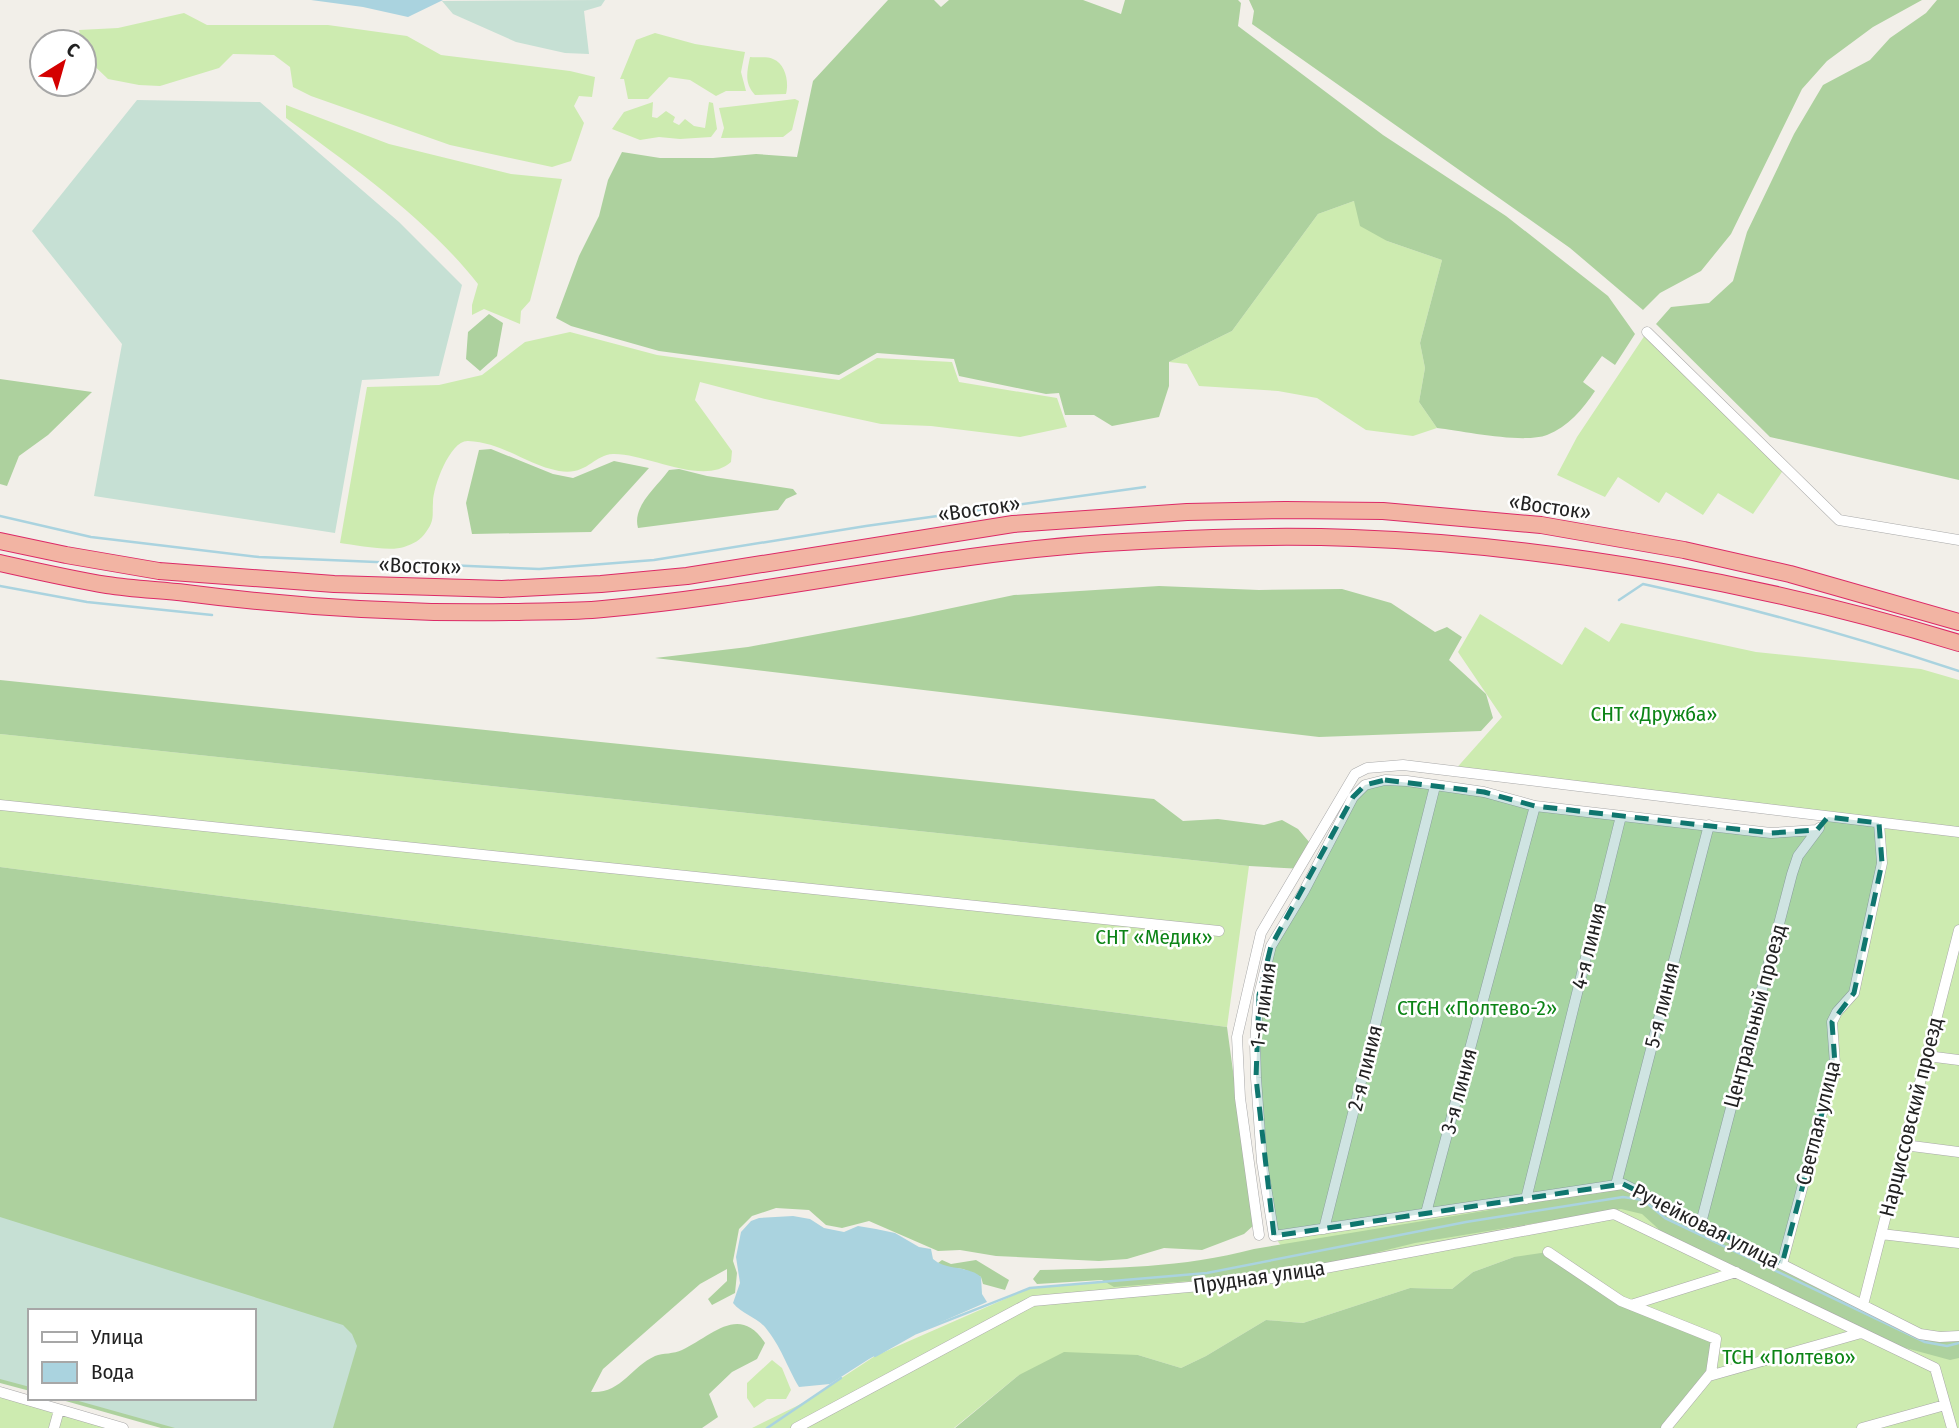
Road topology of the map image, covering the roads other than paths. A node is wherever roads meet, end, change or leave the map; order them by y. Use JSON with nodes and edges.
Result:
{"nodes":[{"id":1,"x":1647,"y":332,"type":"dead end"},
{"id":2,"x":1959,"y":540,"type":"edge"},
{"id":3,"x":0,"y":541,"type":"edge"},
{"id":4,"x":0,"y":563,"type":"edge"},
{"id":5,"x":1959,"y":622,"type":"edge"},
{"id":6,"x":1959,"y":643,"type":"edge"},
{"id":7,"x":1435,"y":786,"type":"junction"},
{"id":8,"x":0,"y":805,"type":"edge"},
{"id":9,"x":1535,"y":806,"type":"junction"},
{"id":10,"x":1621,"y":816,"type":"junction"},
{"id":11,"x":1828,"y":817,"type":"junction"},
{"id":12,"x":1879,"y":823,"type":"junction"},
{"id":13,"x":1709,"y":825,"type":"junction"},
{"id":14,"x":1817,"y":830,"type":"junction"},
{"id":15,"x":1959,"y":832,"type":"edge"},
{"id":16,"x":1959,"y":930,"type":"edge"},
{"id":17,"x":1219,"y":931,"type":"dead end"},
{"id":18,"x":1954,"y":968,"type":"edge"},
{"id":19,"x":1927,"y":1056,"type":"junction"},
{"id":20,"x":1959,"y":1059,"type":"edge"},
{"id":21,"x":1904,"y":1145,"type":"junction"},
{"id":22,"x":1959,"y":1152,"type":"edge"},
{"id":23,"x":1616,"y":1185,"type":"junction"},
{"id":24,"x":1526,"y":1199,"type":"junction"},
{"id":25,"x":1426,"y":1213,"type":"junction"},
{"id":26,"x":1700,"y":1223,"type":"junction"},
{"id":27,"x":1324,"y":1228,"type":"junction"},
{"id":28,"x":1881,"y":1234,"type":"junction"},
{"id":29,"x":1259,"y":1235,"type":"dead end"},
{"id":30,"x":1274,"y":1236,"type":"joint"},
{"id":31,"x":1959,"y":1243,"type":"edge"},
{"id":32,"x":1548,"y":1252,"type":"dead end"},
{"id":33,"x":1782,"y":1264,"type":"junction"},
{"id":34,"x":1736,"y":1272,"type":"junction"},
{"id":35,"x":1631,"y":1305,"type":"junction"},
{"id":36,"x":1863,"y":1305,"type":"junction"},
{"id":37,"x":1861,"y":1334,"type":"junction"},
{"id":38,"x":1959,"y":1336,"type":"edge"},
{"id":39,"x":1709,"y":1376,"type":"junction"},
{"id":40,"x":0,"y":1392,"type":"edge"},
{"id":41,"x":1945,"y":1405,"type":"junction"},
{"id":42,"x":59,"y":1410,"type":"junction"},
{"id":43,"x":54,"y":1428,"type":"edge"},
{"id":44,"x":123,"y":1428,"type":"edge"},
{"id":45,"x":796,"y":1428,"type":"edge"},
{"id":46,"x":1665,"y":1428,"type":"edge"},
{"id":47,"x":1862,"y":1428,"type":"edge"},
{"id":48,"x":1952,"y":1428,"type":"edge"}],
"edges":[{"from":1,"to":2,"type":"street"},
{"from":3,"to":5,"type":"highway","name":"«Восток»"},
{"from":4,"to":6,"type":"highway"},
{"from":7,"to":9,"type":"street","name":"1-я линия"},
{"from":7,"to":27,"type":"street","name":"2-я линия"},
{"from":7,"to":30,"type":"street","name":"1-я линия"},
{"from":8,"to":17,"type":"street"},
{"from":9,"to":10,"type":"street","name":"1-я линия"},
{"from":9,"to":25,"type":"street","name":"3-я линия"},
{"from":10,"to":13,"type":"street","name":"1-я линия"},
{"from":10,"to":24,"type":"street","name":"4-я линия"},
{"from":11,"to":12,"type":"street"},
{"from":11,"to":14,"type":"street","name":"Центральный проезд"},
{"from":11,"to":29,"type":"street"},
{"from":12,"to":15,"type":"street"},
{"from":12,"to":33,"type":"street","name":"Светлая улица"},
{"from":13,"to":14,"type":"street","name":"1-я линия"},
{"from":13,"to":23,"type":"street","name":"5-я линия"},
{"from":14,"to":26,"type":"street","name":"Центральный проезд"},
{"from":16,"to":18,"type":"street","name":"Нарциссовский проезд"},
{"from":18,"to":19,"type":"street","name":"Нарциссовский проезд"},
{"from":19,"to":20,"type":"street"},
{"from":19,"to":21,"type":"street","name":"Нарциссовский проезд"},
{"from":21,"to":22,"type":"street"},
{"from":21,"to":28,"type":"street","name":"Нарциссовский проезд"},
{"from":23,"to":24,"type":"street","name":"Ручейковая улица"},
{"from":23,"to":26,"type":"street","name":"Ручейковая улица"},
{"from":24,"to":25,"type":"street","name":"Ручейковая улица"},
{"from":25,"to":27,"type":"street","name":"Ручейковая улица"},
{"from":26,"to":33,"type":"street","name":"Ручейковая улица"},
{"from":27,"to":30,"type":"street","name":"Ручейковая улица"},
{"from":28,"to":31,"type":"street"},
{"from":28,"to":36,"type":"street","name":"Нарциссовский проезд"},
{"from":32,"to":35,"type":"street"},
{"from":33,"to":36,"type":"street","name":"Ручейковая улица"},
{"from":34,"to":35,"type":"street"},
{"from":34,"to":37,"type":"street","name":"Прудная улица"},
{"from":34,"to":45,"type":"street","name":"Прудная улица"},
{"from":35,"to":39,"type":"street"},
{"from":36,"to":38,"type":"street","name":"Ручейковая улица"},
{"from":37,"to":39,"type":"street"},
{"from":37,"to":41,"type":"street","name":"Прудная улица"},
{"from":39,"to":46,"type":"street"},
{"from":40,"to":42,"type":"street"},
{"from":41,"to":47,"type":"street"},
{"from":41,"to":48,"type":"street","name":"Прудная улица"},
{"from":42,"to":43,"type":"street"},
{"from":42,"to":44,"type":"street"}]}
